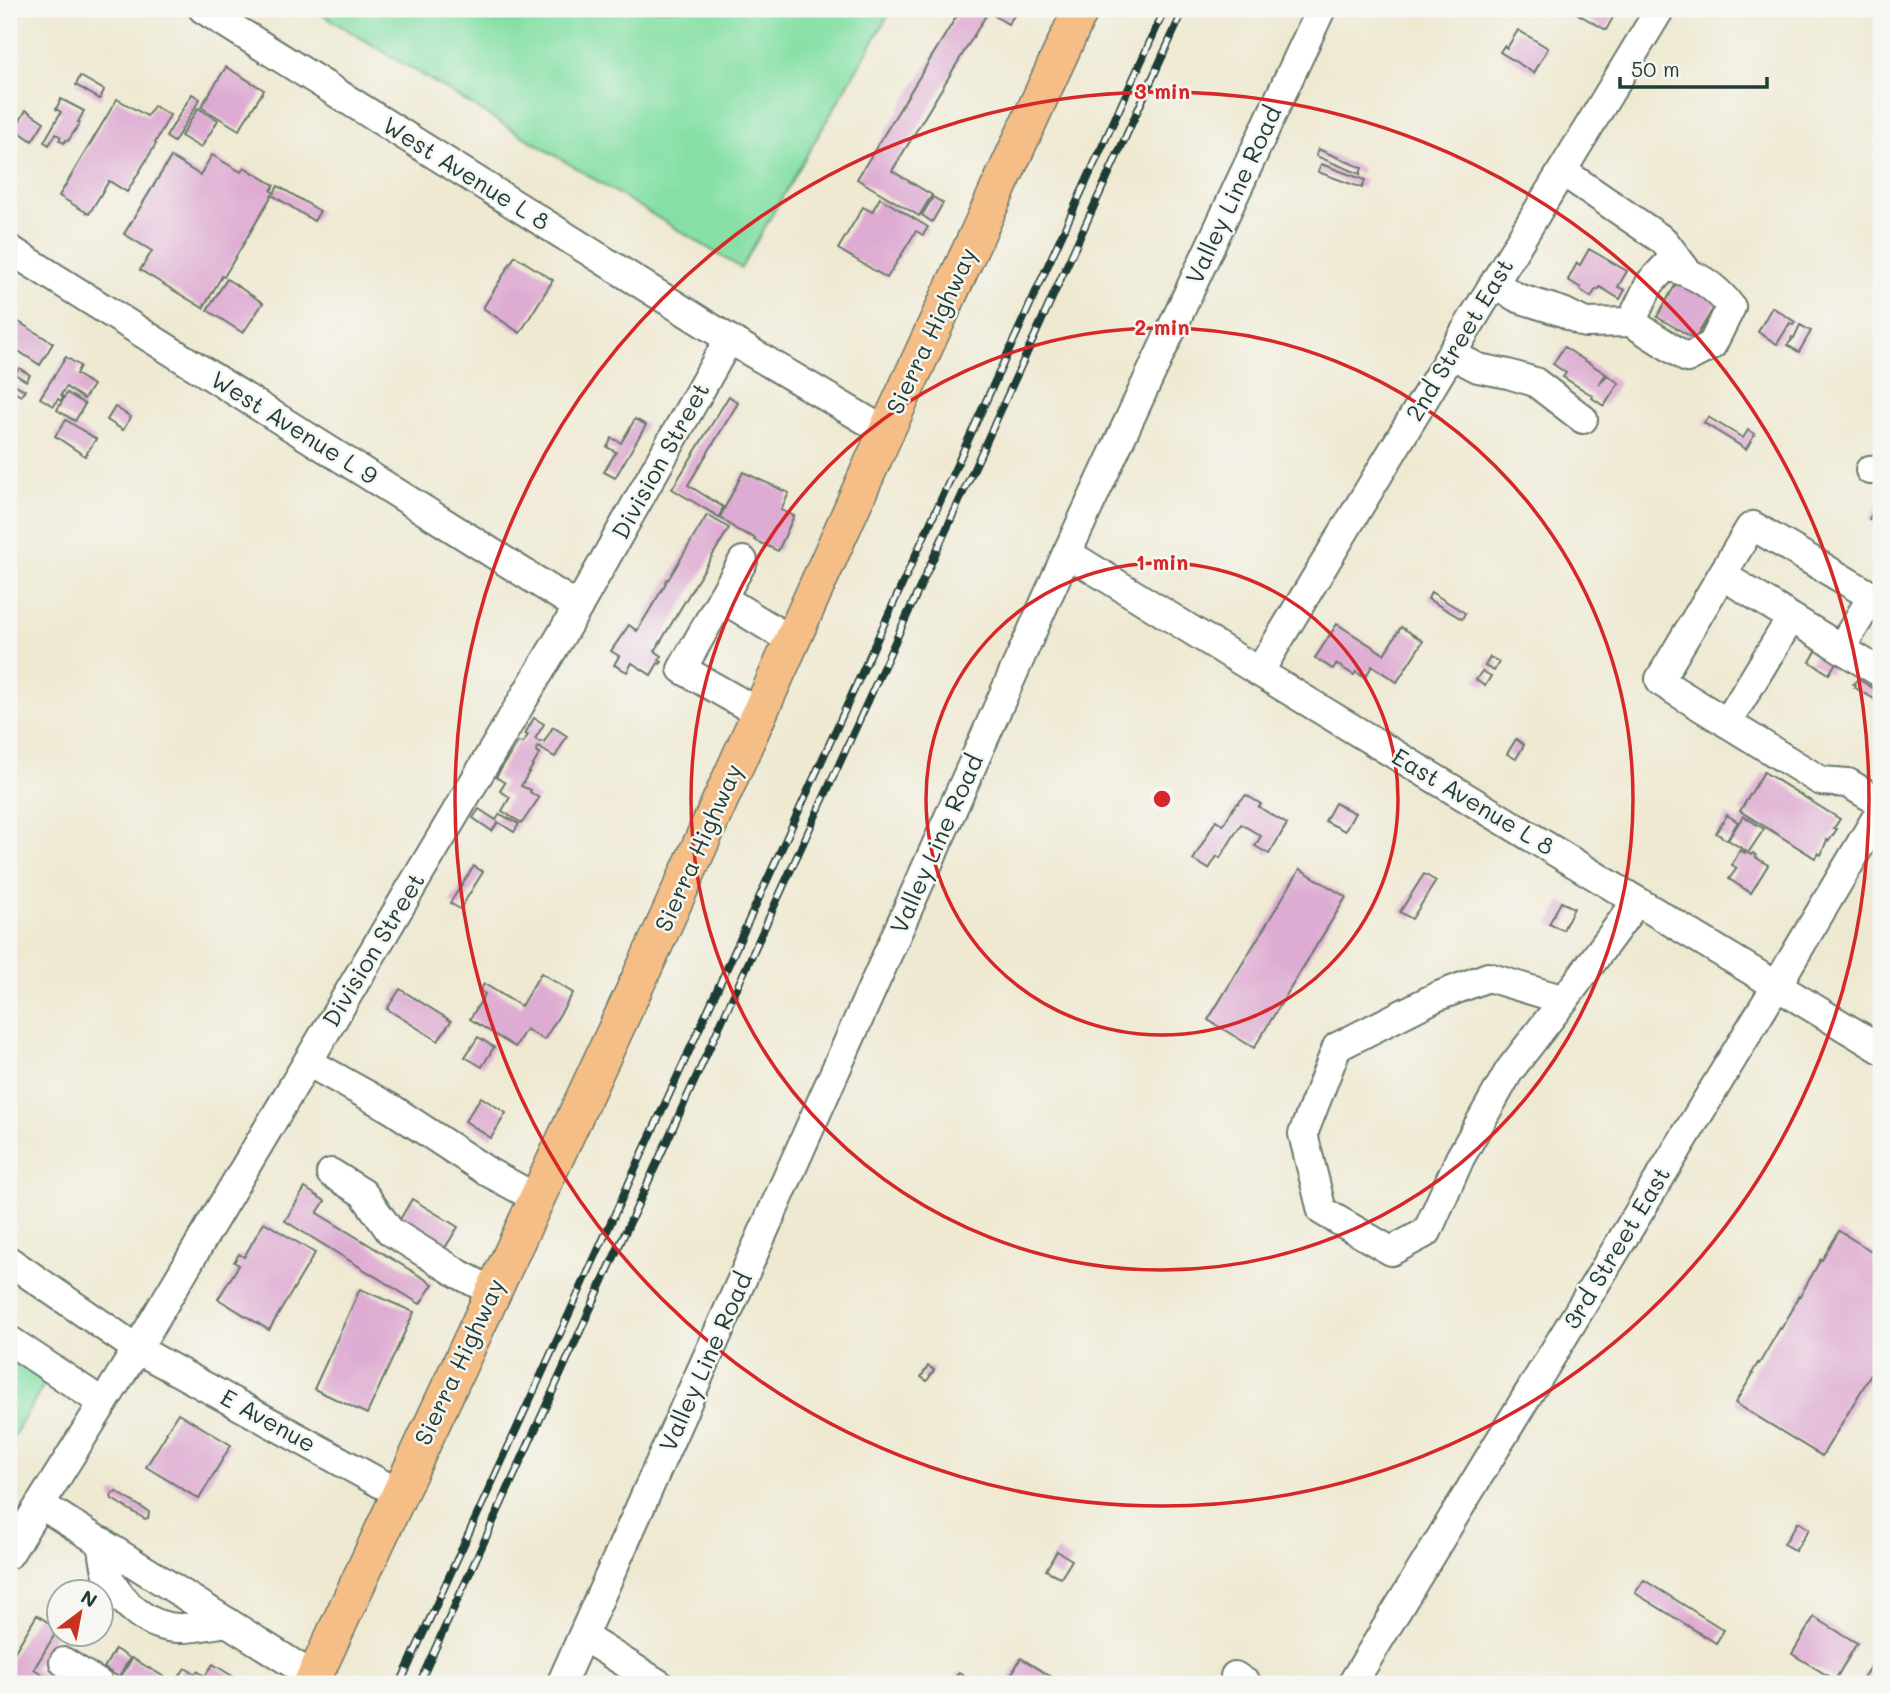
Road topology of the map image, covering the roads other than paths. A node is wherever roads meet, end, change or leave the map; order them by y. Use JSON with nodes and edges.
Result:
{"nodes":[{"id":1,"x":203,"y":9,"type":"edge"},
{"id":2,"x":1081,"y":9,"type":"edge"},
{"id":3,"x":1321,"y":9,"type":"edge"},
{"id":4,"x":1660,"y":9,"type":"edge"},
{"id":5,"x":1562,"y":171,"type":"junction"},
{"id":6,"x":9,"y":249,"type":"edge"},
{"id":7,"x":1686,"y":270,"type":"junction"},
{"id":8,"x":1493,"y":284,"type":"junction"},
{"id":9,"x":1631,"y":321,"type":"junction"},
{"id":10,"x":729,"y":339,"type":"junction"},
{"id":11,"x":1451,"y":354,"type":"junction"},
{"id":12,"x":1583,"y":419,"type":"dead end"},
{"id":13,"x":886,"y":432,"type":"junction"},
{"id":14,"x":1067,"y":552,"type":"junction"},
{"id":15,"x":743,"y":561,"type":"dead end"},
{"id":16,"x":1722,"y":575,"type":"junction"},
{"id":17,"x":722,"y":598,"type":"junction"},
{"id":18,"x":579,"y":607,"type":"junction"},
{"id":19,"x":1791,"y":618,"type":"junction"},
{"id":20,"x":792,"y":640,"type":"junction"},
{"id":21,"x":1841,"y":648,"type":"junction"},
{"id":22,"x":1259,"y":672,"type":"junction"},
{"id":23,"x":1881,"y":673,"type":"edge"},
{"id":24,"x":759,"y":713,"type":"junction"},
{"id":25,"x":1727,"y":723,"type":"junction"},
{"id":26,"x":1881,"y":803,"type":"edge"},
{"id":27,"x":1881,"y":810,"type":"edge"},
{"id":28,"x":1637,"y":901,"type":"junction"},
{"id":29,"x":1777,"y":985,"type":"junction"},
{"id":30,"x":1564,"y":1000,"type":"junction"},
{"id":31,"x":1881,"y":1049,"type":"edge"},
{"id":32,"x":308,"y":1062,"type":"junction"},
{"id":33,"x":331,"y":1173,"type":"dead end"},
{"id":34,"x":536,"y":1198,"type":"junction"},
{"id":35,"x":9,"y":1261,"type":"edge"},
{"id":36,"x":493,"y":1292,"type":"junction"},
{"id":37,"x":9,"y":1340,"type":"edge"},
{"id":38,"x":136,"y":1349,"type":"junction"},
{"id":39,"x":103,"y":1403,"type":"junction"},
{"id":40,"x":398,"y":1493,"type":"junction"},
{"id":41,"x":40,"y":1504,"type":"junction"},
{"id":42,"x":102,"y":1542,"type":"junction"},
{"id":43,"x":9,"y":1554,"type":"edge"},
{"id":44,"x":227,"y":1622,"type":"junction"},
{"id":45,"x":584,"y":1637,"type":"junction"},
{"id":46,"x":64,"y":1662,"type":"dead end"},
{"id":47,"x":312,"y":1681,"type":"edge"},
{"id":48,"x":99,"y":1684,"type":"edge"},
{"id":49,"x":561,"y":1684,"type":"edge"},
{"id":50,"x":659,"y":1684,"type":"edge"},
{"id":51,"x":1352,"y":1684,"type":"edge"}],
"edges":[{"from":1,"to":10,"type":"street","name":"West Avenue L 8"},
{"from":2,"to":13,"type":"main road","name":"Sierra Highway"},
{"from":3,"to":14,"type":"street","name":"Valley Line Road"},
{"from":4,"to":5,"type":"street","name":"2nd Street East"},
{"from":5,"to":7,"type":"street"},
{"from":5,"to":8,"type":"street","name":"2nd Street East"},
{"from":6,"to":18,"type":"street","name":"West Avenue L 9"},
{"from":7,"to":9,"type":"street"},
{"from":7,"to":9,"type":"street"},
{"from":8,"to":9,"type":"street"},
{"from":8,"to":11,"type":"street","name":"2nd Street East"},
{"from":10,"to":13,"type":"street"},
{"from":10,"to":18,"type":"street","name":"Division Street"},
{"from":11,"to":12,"type":"street"},
{"from":11,"to":22,"type":"street","name":"2nd Street East"},
{"from":13,"to":20,"type":"main road","name":"Sierra Highway"},
{"from":14,"to":22,"type":"street","name":"East Avenue L 8"},
{"from":14,"to":45,"type":"street","name":"Valley Line Road"},
{"from":15,"to":17,"type":"street"},
{"from":16,"to":19,"type":"street"},
{"from":16,"to":21,"type":"street"},
{"from":16,"to":25,"type":"street"},
{"from":17,"to":20,"type":"street"},
{"from":17,"to":24,"type":"street"},
{"from":18,"to":32,"type":"street","name":"Division Street"},
{"from":19,"to":21,"type":"street"},
{"from":19,"to":25,"type":"street"},
{"from":20,"to":24,"type":"main road","name":"Sierra Highway"},
{"from":21,"to":23,"type":"street"},
{"from":22,"to":28,"type":"street","name":"East Avenue L 8"},
{"from":24,"to":34,"type":"main road","name":"Sierra Highway"},
{"from":25,"to":26,"type":"street"},
{"from":27,"to":29,"type":"street","name":"3rd Street East"},
{"from":28,"to":29,"type":"street","name":"East Avenue L 8"},
{"from":28,"to":30,"type":"street"},
{"from":29,"to":31,"type":"street","name":"East Avenue L 8"},
{"from":29,"to":51,"type":"street","name":"3rd Street East"},
{"from":30,"to":30,"type":"street"},
{"from":32,"to":34,"type":"street"},
{"from":32,"to":38,"type":"street","name":"Division Street"},
{"from":33,"to":36,"type":"street"},
{"from":34,"to":36,"type":"main road","name":"Sierra Highway"},
{"from":35,"to":38,"type":"street","name":"E Avenue"},
{"from":36,"to":40,"type":"main road","name":"Sierra Highway"},
{"from":37,"to":39,"type":"street"},
{"from":38,"to":39,"type":"street","name":"Division Street"},
{"from":38,"to":40,"type":"street","name":"E Avenue"},
{"from":39,"to":41,"type":"street","name":"Division Street"},
{"from":40,"to":47,"type":"main road","name":"Sierra Highway"},
{"from":41,"to":42,"type":"street"},
{"from":41,"to":43,"type":"street","name":"Division Street"},
{"from":42,"to":44,"type":"street"},
{"from":42,"to":44,"type":"street"},
{"from":44,"to":47,"type":"street"},
{"from":45,"to":49,"type":"street","name":"Valley Line Road"},
{"from":45,"to":50,"type":"street"},
{"from":46,"to":48,"type":"street"}]}
